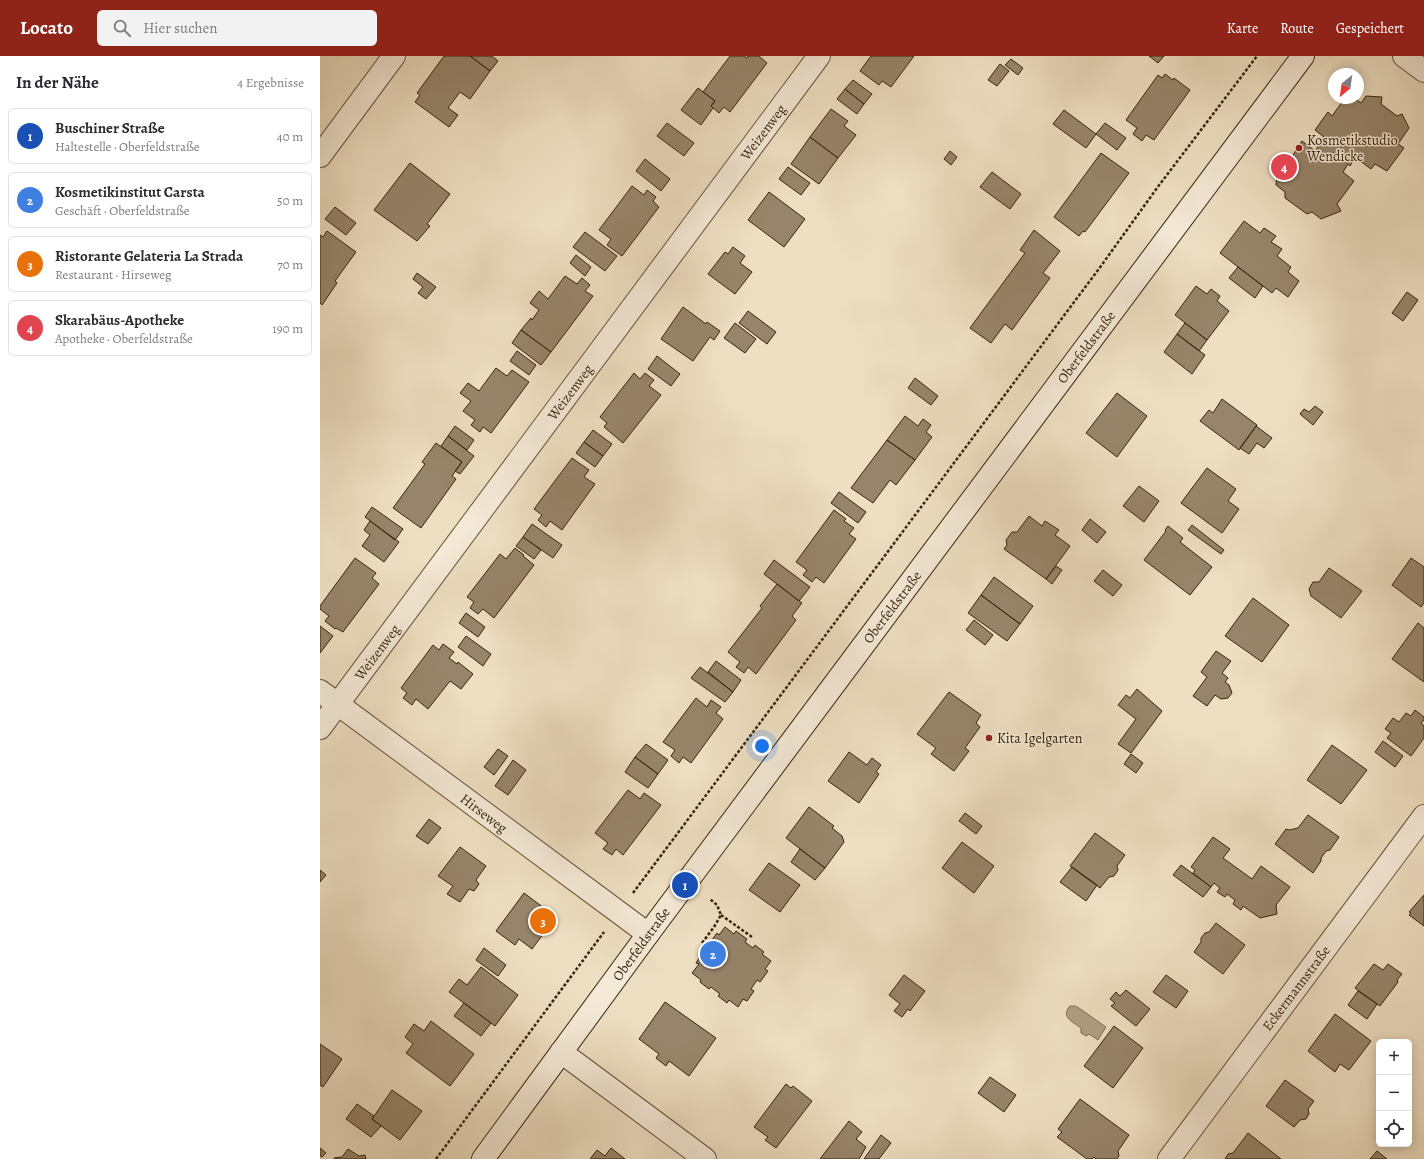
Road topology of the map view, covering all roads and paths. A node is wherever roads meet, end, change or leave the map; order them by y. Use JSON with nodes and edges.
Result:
{"nodes":[{"id":1,"x":394,"y":56,"type":"edge"},
{"id":2,"x":819,"y":56,"type":"edge"},
{"id":3,"x":1257,"y":56,"type":"edge"},
{"id":4,"x":1303,"y":56,"type":"edge"},
{"id":5,"x":1404,"y":56,"type":"edge"},
{"id":6,"x":1424,"y":71,"type":"edge"},
{"id":7,"x":320,"y":156,"type":"edge"},
{"id":8,"x":320,"y":691,"type":"edge"},
{"id":9,"x":338,"y":704,"type":"junction"},
{"id":10,"x":320,"y":728,"type":"edge"},
{"id":11,"x":1424,"y":816,"type":"edge"},
{"id":12,"x":710,"y":900,"type":"dead end"},
{"id":13,"x":618,"y":912,"type":"junction"},
{"id":14,"x":721,"y":915,"type":"junction"},
{"id":15,"x":648,"y":934,"type":"junction"},
{"id":16,"x":752,"y":937,"type":"dead end"},
{"id":17,"x":702,"y":943,"type":"dead end"},
{"id":18,"x":562,"y":1052,"type":"junction"},
{"id":19,"x":436,"y":1159,"type":"edge"},
{"id":20,"x":483,"y":1159,"type":"edge"},
{"id":21,"x":705,"y":1159,"type":"edge"},
{"id":22,"x":1168,"y":1159,"type":"edge"}],
"edges":[{"from":1,"to":7,"type":"street"},
{"from":2,"to":9,"type":"street","name":"Weizenweg"},
{"from":3,"to":13,"type":"path"},
{"from":4,"to":15,"type":"street","name":"Oberfeldstraße"},
{"from":5,"to":6,"type":"street"},
{"from":8,"to":9,"type":"street","name":"Hirseweg"},
{"from":9,"to":10,"type":"street","name":"Weizenweg"},
{"from":9,"to":13,"type":"street","name":"Hirseweg"},
{"from":11,"to":22,"type":"street","name":"Eckermannstraße"},
{"from":12,"to":14,"type":"path"},
{"from":13,"to":15,"type":"street","name":"Hirseweg"},
{"from":13,"to":19,"type":"path"},
{"from":14,"to":16,"type":"path"},
{"from":14,"to":17,"type":"path"},
{"from":15,"to":18,"type":"street","name":"Oberfeldstraße"},
{"from":18,"to":20,"type":"street","name":"Oberfeldstraße"},
{"from":18,"to":21,"type":"street"}]}
